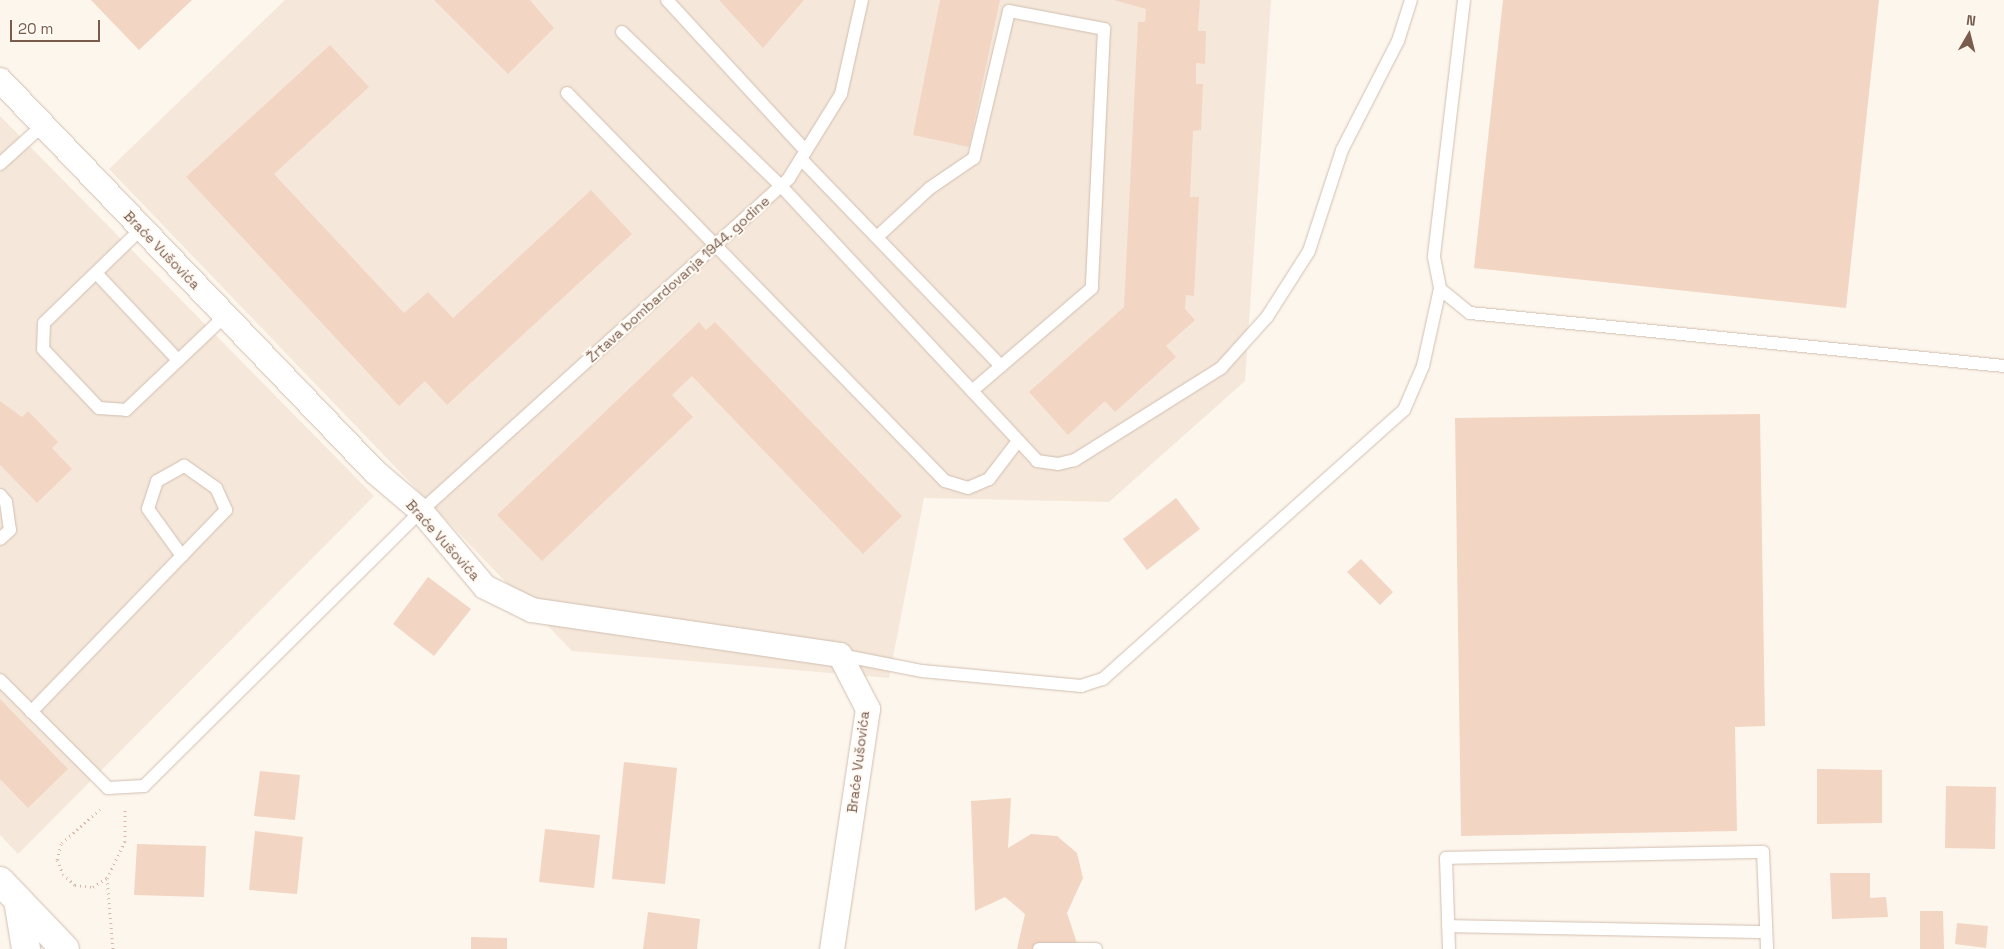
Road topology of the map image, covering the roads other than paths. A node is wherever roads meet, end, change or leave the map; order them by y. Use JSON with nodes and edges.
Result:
{"nodes":[{"id":1,"x":667,"y":0,"type":"edge"},
{"id":2,"x":862,"y":0,"type":"edge"},
{"id":3,"x":1411,"y":0,"type":"edge"},
{"id":4,"x":1464,"y":0,"type":"edge"},
{"id":5,"x":622,"y":32,"type":"dead end"},
{"id":6,"x":0,"y":80,"type":"edge"},
{"id":7,"x":567,"y":93,"type":"dead end"},
{"id":8,"x":43,"y":125,"type":"junction"},
{"id":9,"x":804,"y":155,"type":"junction"},
{"id":10,"x":0,"y":164,"type":"edge"},
{"id":11,"x":781,"y":186,"type":"junction"},
{"id":12,"x":142,"y":228,"type":"junction"},
{"id":13,"x":877,"y":237,"type":"junction"},
{"id":14,"x":713,"y":247,"type":"junction"},
{"id":15,"x":96,"y":273,"type":"junction"},
{"id":16,"x":1440,"y":290,"type":"junction"},
{"id":17,"x":225,"y":316,"type":"junction"},
{"id":18,"x":178,"y":360,"type":"junction"},
{"id":19,"x":1001,"y":366,"type":"junction"},
{"id":20,"x":2004,"y":366,"type":"edge"},
{"id":21,"x":972,"y":391,"type":"junction"},
{"id":22,"x":1018,"y":441,"type":"junction"},
{"id":23,"x":0,"y":495,"type":"edge"},
{"id":24,"x":421,"y":511,"type":"junction"},
{"id":25,"x":0,"y":539,"type":"edge"},
{"id":26,"x":182,"y":556,"type":"junction"},
{"id":27,"x":840,"y":655,"type":"junction"},
{"id":28,"x":0,"y":680,"type":"edge"},
{"id":29,"x":31,"y":712,"type":"junction"},
{"id":30,"x":9,"y":891,"type":"edge"},
{"id":31,"x":1448,"y":926,"type":"junction"},
{"id":32,"x":1766,"y":932,"type":"junction"},
{"id":33,"x":26,"y":949,"type":"edge"},
{"id":34,"x":65,"y":949,"type":"edge"},
{"id":35,"x":832,"y":949,"type":"edge"},
{"id":36,"x":1039,"y":949,"type":"edge"},
{"id":37,"x":1096,"y":949,"type":"edge"},
{"id":38,"x":1449,"y":949,"type":"edge"},
{"id":39,"x":1767,"y":949,"type":"edge"}],
"edges":[{"from":1,"to":9,"type":"lane"},
{"from":2,"to":9,"type":"lane","name":"Žrtava bombardovanja 1944. godine"},
{"from":3,"to":22,"type":"lane"},
{"from":4,"to":16,"type":"lane"},
{"from":5,"to":11,"type":"lane"},
{"from":6,"to":8,"type":"street","name":"Braće Vušovića"},
{"from":7,"to":14,"type":"lane"},
{"from":8,"to":10,"type":"lane"},
{"from":8,"to":12,"type":"street","name":"Braće Vušovića"},
{"from":9,"to":11,"type":"lane","name":"Žrtava bombardovanja 1944. godine"},
{"from":9,"to":13,"type":"lane"},
{"from":11,"to":14,"type":"lane","name":"Žrtava bombardovanja 1944. godine"},
{"from":11,"to":21,"type":"lane"},
{"from":12,"to":15,"type":"lane"},
{"from":12,"to":17,"type":"street","name":"Braće Vušovića"},
{"from":13,"to":19,"type":"lane"},
{"from":13,"to":19,"type":"lane"},
{"from":14,"to":22,"type":"lane"},
{"from":14,"to":24,"type":"lane","name":"Žrtava bombardovanja 1944. godine"},
{"from":15,"to":18,"type":"lane"},
{"from":15,"to":18,"type":"lane"},
{"from":16,"to":20,"type":"lane"},
{"from":16,"to":27,"type":"lane"},
{"from":17,"to":18,"type":"lane"},
{"from":17,"to":24,"type":"street","name":"Braće Vušovića"},
{"from":19,"to":21,"type":"lane"},
{"from":21,"to":22,"type":"lane"},
{"from":23,"to":25,"type":"lane"},
{"from":24,"to":27,"type":"street","name":"Braće Vušovića"},
{"from":24,"to":29,"type":"lane","name":"Žrtava bombardovanja 1944. godine"},
{"from":26,"to":26,"type":"lane"},
{"from":26,"to":29,"type":"lane"},
{"from":27,"to":35,"type":"street","name":"Braće Vušovića"},
{"from":28,"to":29,"type":"lane","name":"Žrtava bombardovanja 1944. godine"},
{"from":30,"to":33,"type":"street"},
{"from":30,"to":34,"type":"street"},
{"from":31,"to":32,"type":"lane"},
{"from":31,"to":32,"type":"lane"},
{"from":31,"to":38,"type":"lane"},
{"from":32,"to":39,"type":"lane"},
{"from":36,"to":37,"type":"lane"}]}
